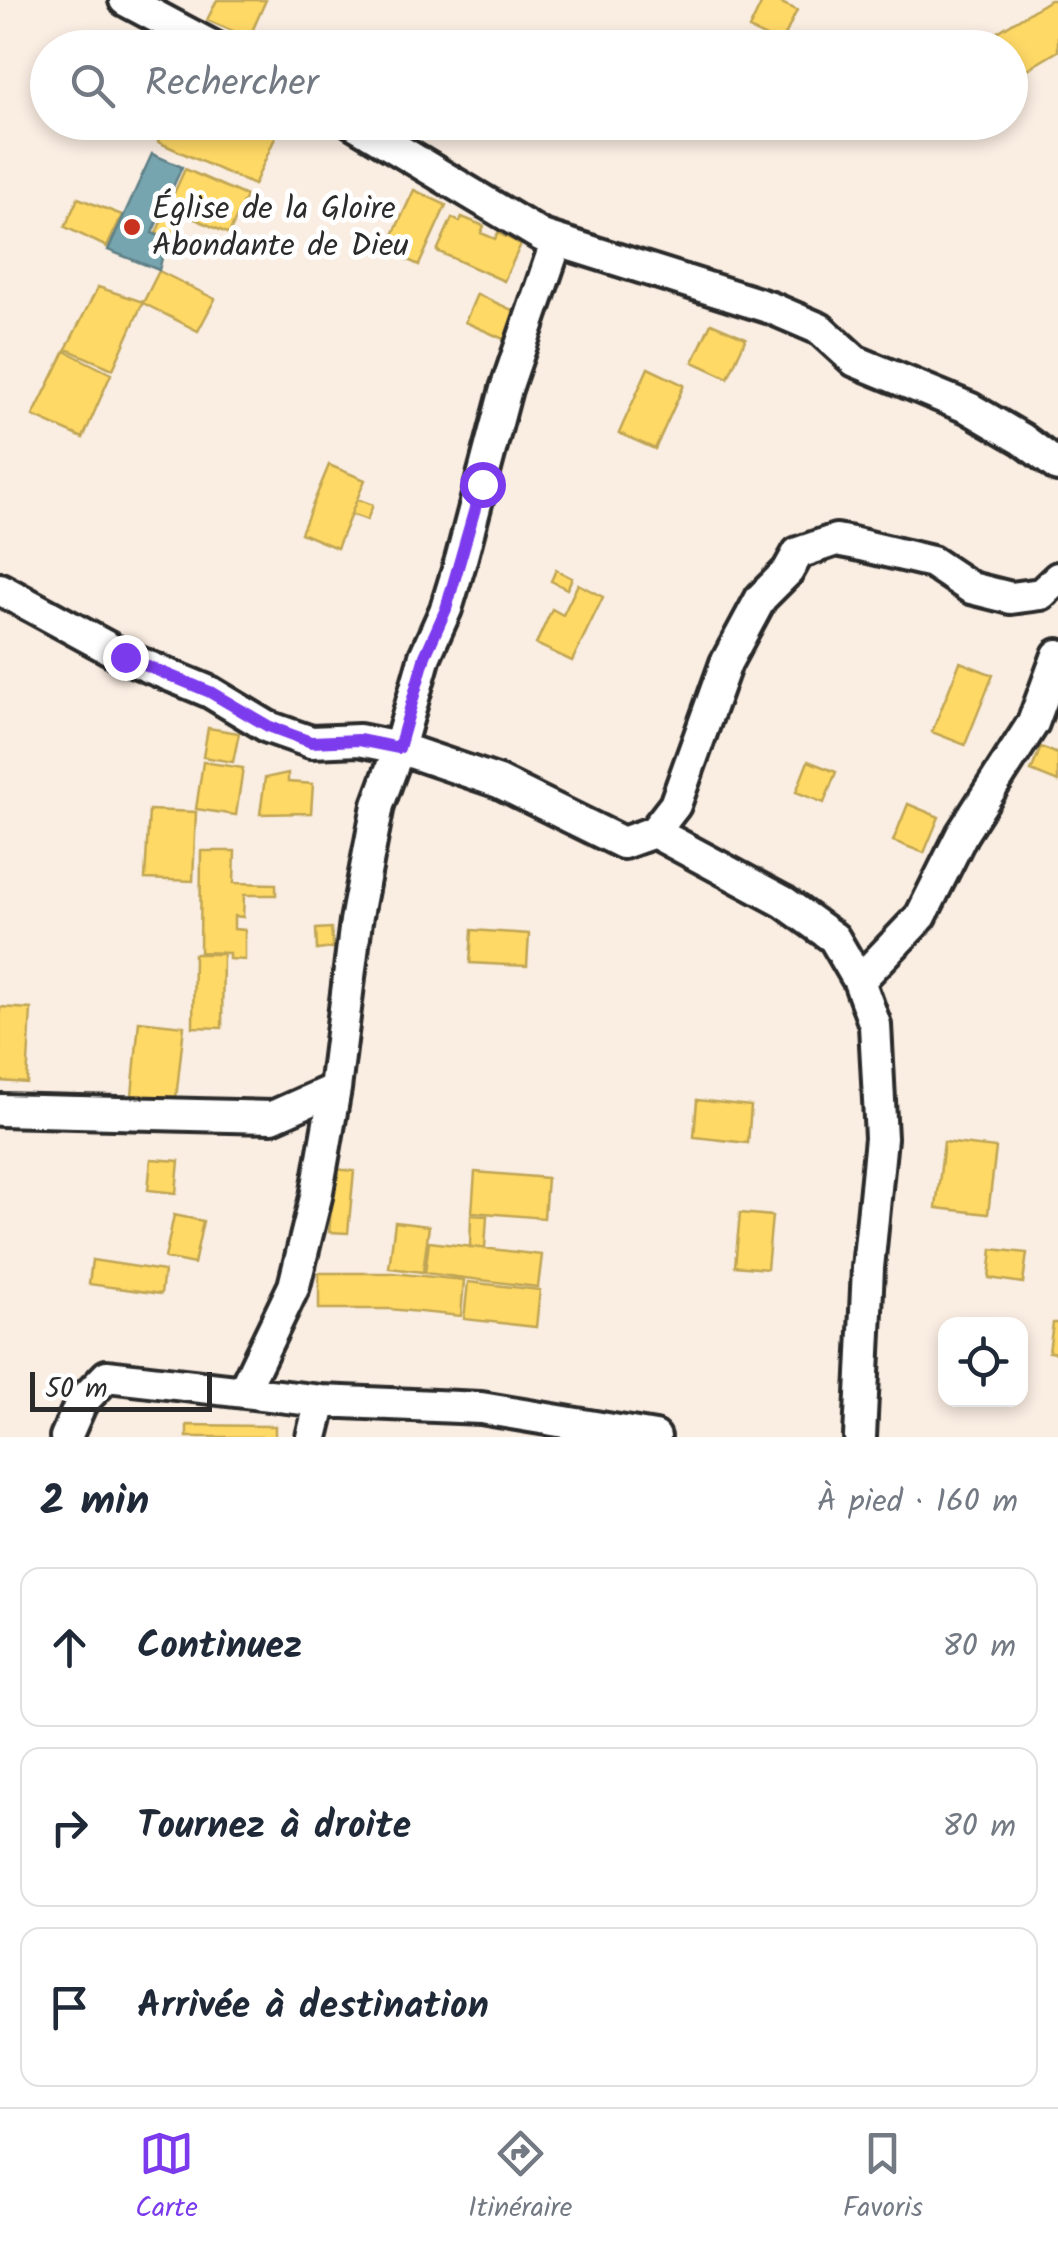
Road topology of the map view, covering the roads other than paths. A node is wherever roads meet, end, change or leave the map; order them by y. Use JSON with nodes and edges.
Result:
{"nodes":[{"id":1,"x":125,"y":0,"type":"edge"},
{"id":2,"x":182,"y":30,"type":"edge"},
{"id":3,"x":382,"y":140,"type":"edge"},
{"id":4,"x":556,"y":243,"type":"junction"},
{"id":5,"x":1058,"y":466,"type":"edge"},
{"id":6,"x":1058,"y":578,"type":"edge"},
{"id":7,"x":0,"y":589,"type":"edge"},
{"id":8,"x":1058,"y":654,"type":"edge"},
{"id":9,"x":399,"y":748,"type":"junction"},
{"id":10,"x":654,"y":832,"type":"junction"},
{"id":11,"x":859,"y":982,"type":"junction"},
{"id":12,"x":335,"y":1090,"type":"junction"},
{"id":13,"x":0,"y":1110,"type":"edge"},
{"id":14,"x":244,"y":1390,"type":"junction"},
{"id":15,"x":320,"y":1401,"type":"junction"},
{"id":16,"x":66,"y":1437,"type":"edge"},
{"id":17,"x":312,"y":1437,"type":"edge"},
{"id":18,"x":655,"y":1437,"type":"edge"},
{"id":19,"x":860,"y":1437,"type":"edge"}],
"edges":[{"from":1,"to":2,"type":"street"},
{"from":3,"to":4,"type":"street"},
{"from":4,"to":5,"type":"street"},
{"from":4,"to":9,"type":"street"},
{"from":6,"to":10,"type":"street"},
{"from":7,"to":9,"type":"street"},
{"from":8,"to":11,"type":"street"},
{"from":9,"to":10,"type":"street"},
{"from":9,"to":12,"type":"street"},
{"from":10,"to":11,"type":"street"},
{"from":11,"to":19,"type":"street"},
{"from":12,"to":13,"type":"street"},
{"from":12,"to":14,"type":"street"},
{"from":14,"to":15,"type":"street"},
{"from":14,"to":16,"type":"street"},
{"from":15,"to":17,"type":"street"},
{"from":15,"to":18,"type":"street"}]}
